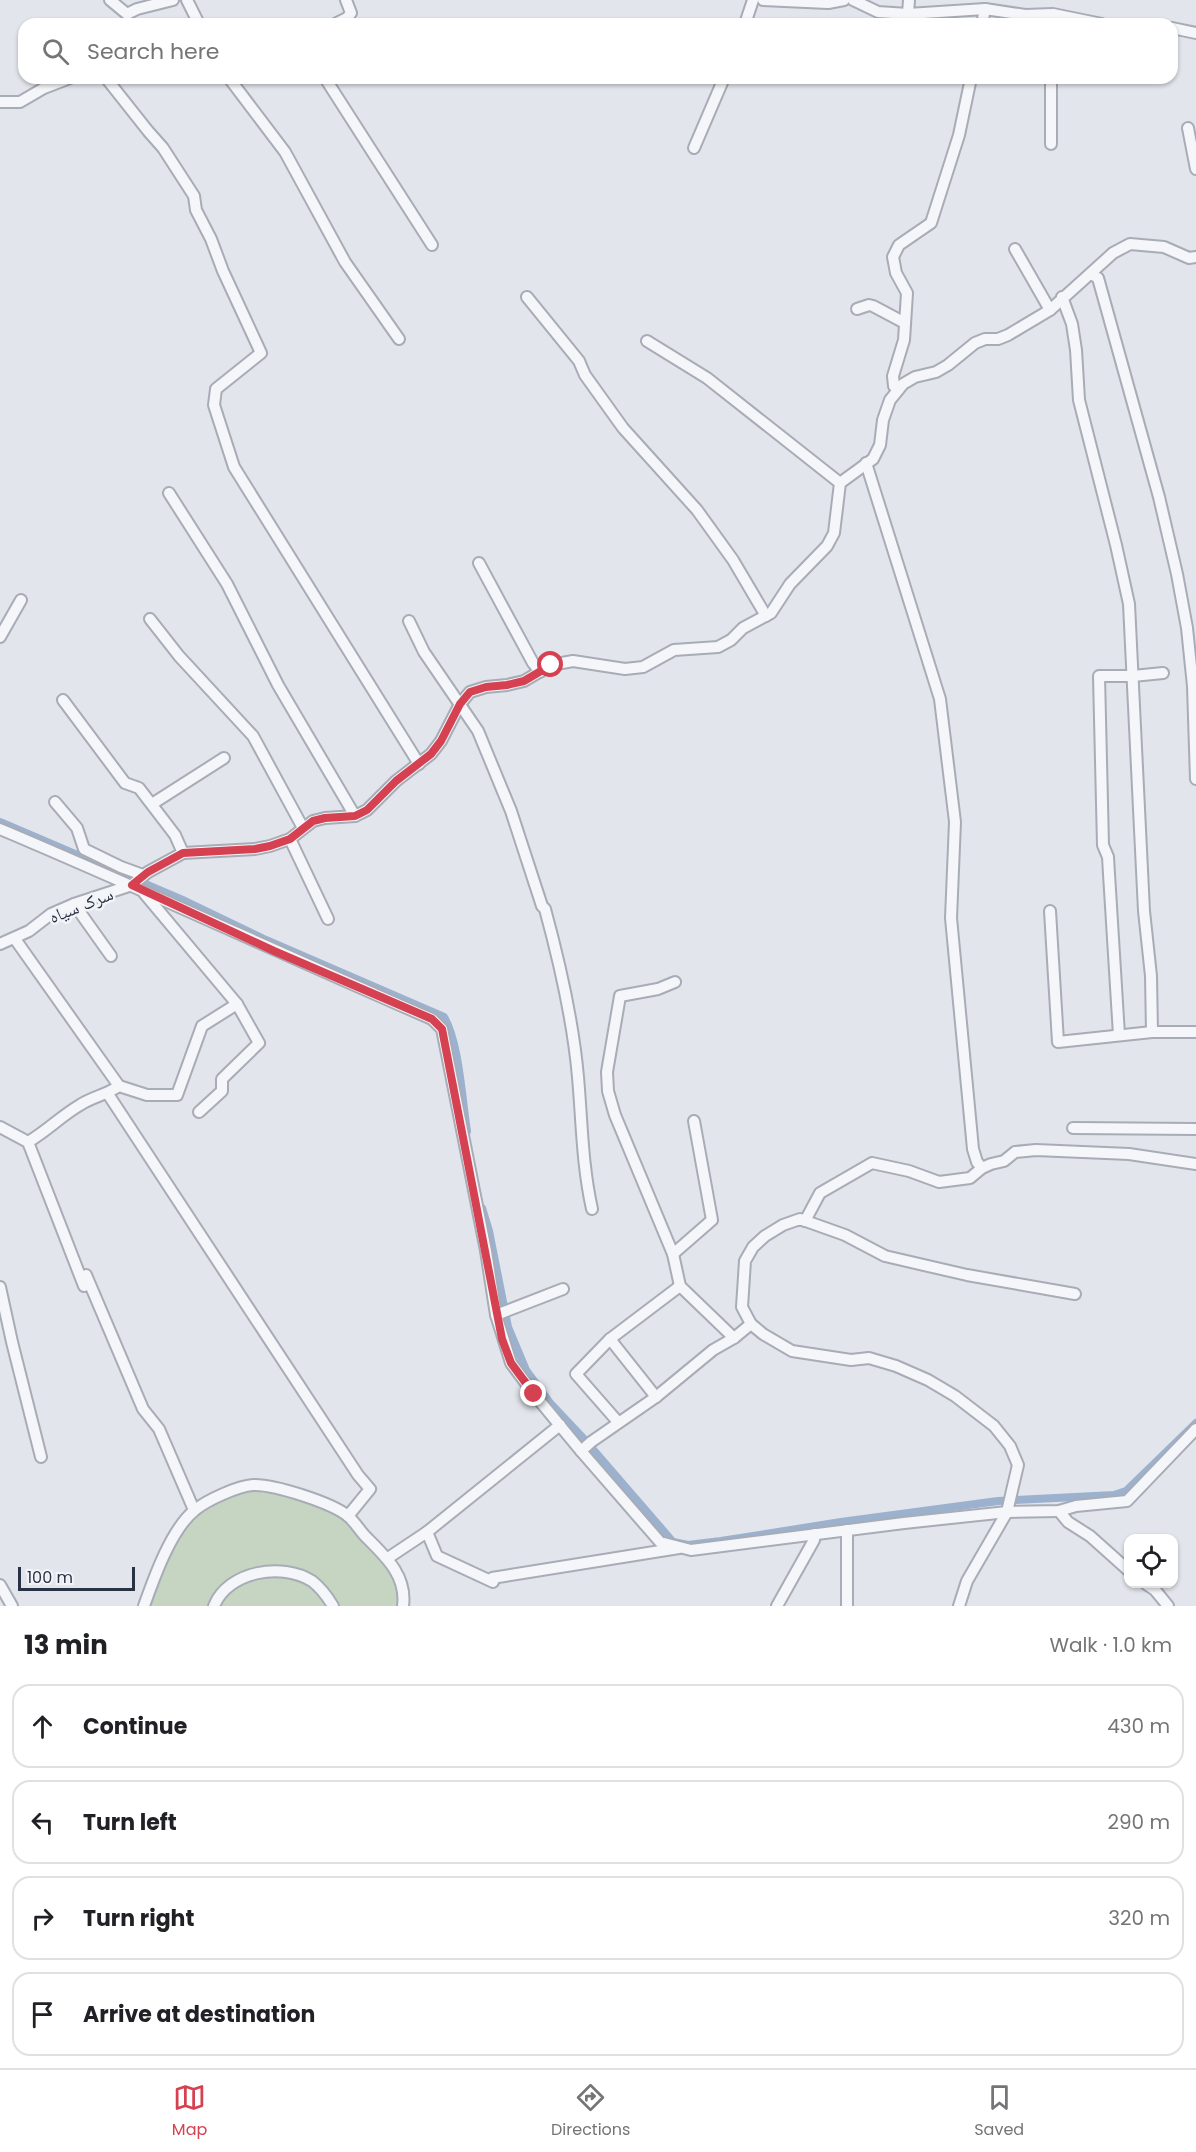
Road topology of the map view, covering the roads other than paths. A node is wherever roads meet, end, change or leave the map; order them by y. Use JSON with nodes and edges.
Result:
{"nodes":[{"id":1,"x":110,"y":0,"type":"edge"},
{"id":2,"x":173,"y":0,"type":"edge"},
{"id":3,"x":187,"y":0,"type":"edge"},
{"id":4,"x":346,"y":0,"type":"edge"},
{"id":5,"x":753,"y":0,"type":"edge"},
{"id":6,"x":762,"y":0,"type":"edge"},
{"id":7,"x":844,"y":0,"type":"edge"},
{"id":8,"x":853,"y":0,"type":"edge"},
{"id":9,"x":880,"y":0,"type":"edge"},
{"id":10,"x":909,"y":0,"type":"edge"},
{"id":11,"x":878,"y":12,"type":"junction"},
{"id":12,"x":908,"y":14,"type":"junction"},
{"id":13,"x":984,"y":17,"type":"edge"},
{"id":14,"x":196,"y":18,"type":"edge"},
{"id":15,"x":347,"y":18,"type":"edge"},
{"id":16,"x":747,"y":18,"type":"edge"},
{"id":17,"x":1048,"y":18,"type":"edge"},
{"id":18,"x":1178,"y":29,"type":"edge"},
{"id":19,"x":1196,"y":33,"type":"edge"},
{"id":20,"x":54,"y":84,"type":"edge"},
{"id":21,"x":111,"y":84,"type":"edge"},
{"id":22,"x":234,"y":84,"type":"edge"},
{"id":23,"x":329,"y":84,"type":"edge"},
{"id":24,"x":721,"y":84,"type":"edge"},
{"id":25,"x":970,"y":84,"type":"edge"},
{"id":26,"x":1051,"y":84,"type":"edge"},
{"id":27,"x":0,"y":102,"type":"edge"},
{"id":28,"x":1188,"y":128,"type":"dead end"},
{"id":29,"x":1051,"y":144,"type":"dead end"},
{"id":30,"x":694,"y":148,"type":"dead end"},
{"id":31,"x":1196,"y":169,"type":"edge"},
{"id":32,"x":432,"y":245,"type":"dead end"},
{"id":33,"x":1016,"y":249,"type":"dead end"},
{"id":34,"x":1196,"y":257,"type":"edge"},
{"id":35,"x":1091,"y":274,"type":"junction"},
{"id":36,"x":527,"y":297,"type":"dead end"},
{"id":37,"x":1062,"y":297,"type":"junction"},
{"id":38,"x":857,"y":309,"type":"dead end"},
{"id":39,"x":1050,"y":310,"type":"junction"},
{"id":40,"x":905,"y":323,"type":"junction"},
{"id":41,"x":399,"y":339,"type":"dead end"},
{"id":42,"x":647,"y":341,"type":"dead end"},
{"id":43,"x":898,"y":390,"type":"junction"},
{"id":44,"x":866,"y":463,"type":"junction"},
{"id":45,"x":840,"y":483,"type":"junction"},
{"id":46,"x":169,"y":493,"type":"dead end"},
{"id":47,"x":479,"y":562,"type":"dead end"},
{"id":48,"x":21,"y":600,"type":"dead end"},
{"id":49,"x":766,"y":616,"type":"junction"},
{"id":50,"x":150,"y":619,"type":"dead end"},
{"id":51,"x":409,"y":621,"type":"dead end"},
{"id":52,"x":0,"y":635,"type":"edge"},
{"id":53,"x":540,"y":672,"type":"junction"},
{"id":54,"x":1163,"y":673,"type":"dead end"},
{"id":55,"x":1133,"y":676,"type":"junction"},
{"id":56,"x":63,"y":699,"type":"dead end"},
{"id":57,"x":460,"y":704,"type":"junction"},
{"id":58,"x":224,"y":758,"type":"dead end"},
{"id":59,"x":419,"y":764,"type":"junction"},
{"id":60,"x":1196,"y":779,"type":"edge"},
{"id":61,"x":55,"y":802,"type":"dead end"},
{"id":62,"x":152,"y":804,"type":"junction"},
{"id":63,"x":355,"y":816,"type":"junction"},
{"id":64,"x":303,"y":828,"type":"junction"},
{"id":65,"x":0,"y":830,"type":"edge"},
{"id":66,"x":290,"y":839,"type":"junction"},
{"id":67,"x":183,"y":853,"type":"junction"},
{"id":68,"x":138,"y":882,"type":"junction"},
{"id":69,"x":74,"y":904,"type":"junction"},
{"id":70,"x":1050,"y":911,"type":"dead end"},
{"id":71,"x":328,"y":919,"type":"dead end"},
{"id":72,"x":15,"y":939,"type":"junction"},
{"id":73,"x":0,"y":944,"type":"edge"},
{"id":74,"x":111,"y":956,"type":"dead end"},
{"id":75,"x":675,"y":982,"type":"dead end"},
{"id":76,"x":237,"y":1004,"type":"junction"},
{"id":77,"x":1152,"y":1032,"type":"junction"},
{"id":78,"x":1196,"y":1032,"type":"edge"},
{"id":79,"x":1119,"y":1035,"type":"junction"},
{"id":80,"x":119,"y":1086,"type":"junction"},
{"id":81,"x":108,"y":1094,"type":"junction"},
{"id":82,"x":199,"y":1112,"type":"dead end"},
{"id":83,"x":694,"y":1121,"type":"dead end"},
{"id":84,"x":0,"y":1127,"type":"edge"},
{"id":85,"x":1073,"y":1128,"type":"dead end"},
{"id":86,"x":1196,"y":1129,"type":"edge"},
{"id":87,"x":28,"y":1142,"type":"junction"},
{"id":88,"x":1196,"y":1164,"type":"edge"},
{"id":89,"x":982,"y":1168,"type":"junction"},
{"id":90,"x":592,"y":1209,"type":"dead end"},
{"id":91,"x":805,"y":1221,"type":"junction"},
{"id":92,"x":673,"y":1254,"type":"junction"},
{"id":93,"x":86,"y":1275,"type":"dead end"},
{"id":94,"x":680,"y":1286,"type":"junction"},
{"id":95,"x":0,"y":1287,"type":"edge"},
{"id":96,"x":563,"y":1289,"type":"dead end"},
{"id":97,"x":1074,"y":1294,"type":"dead end"},
{"id":98,"x":92,"y":1306,"type":"dead end"},
{"id":99,"x":502,"y":1314,"type":"junction"},
{"id":100,"x":751,"y":1324,"type":"junction"},
{"id":101,"x":734,"y":1338,"type":"junction"},
{"id":102,"x":610,"y":1339,"type":"junction"},
{"id":103,"x":656,"y":1397,"type":"junction"},
{"id":104,"x":618,"y":1422,"type":"junction"},
{"id":105,"x":560,"y":1425,"type":"junction"},
{"id":106,"x":1196,"y":1429,"type":"edge"},
{"id":107,"x":585,"y":1447,"type":"junction"},
{"id":108,"x":41,"y":1457,"type":"dead end"},
{"id":109,"x":1008,"y":1504,"type":"junction"},
{"id":110,"x":194,"y":1510,"type":"junction"},
{"id":111,"x":1059,"y":1511,"type":"junction"},
{"id":112,"x":348,"y":1516,"type":"junction"},
{"id":113,"x":847,"y":1530,"type":"junction"},
{"id":114,"x":427,"y":1532,"type":"junction"},
{"id":115,"x":815,"y":1534,"type":"junction"},
{"id":116,"x":679,"y":1548,"type":"junction"},
{"id":117,"x":388,"y":1558,"type":"junction"},
{"id":118,"x":1124,"y":1566,"type":"edge"},
{"id":119,"x":0,"y":1585,"type":"edge"},
{"id":120,"x":1152,"y":1588,"type":"edge"},
{"id":121,"x":12,"y":1606,"type":"edge"},
{"id":122,"x":144,"y":1606,"type":"edge"},
{"id":123,"x":214,"y":1606,"type":"edge"},
{"id":124,"x":333,"y":1606,"type":"edge"},
{"id":125,"x":403,"y":1606,"type":"edge"},
{"id":126,"x":777,"y":1606,"type":"edge"},
{"id":127,"x":847,"y":1606,"type":"edge"},
{"id":128,"x":959,"y":1606,"type":"edge"},
{"id":129,"x":1168,"y":1606,"type":"edge"}],
"edges":[{"from":1,"to":2,"type":"street"},
{"from":3,"to":14,"type":"street"},
{"from":4,"to":15,"type":"street"},
{"from":5,"to":16,"type":"street"},
{"from":6,"to":7,"type":"street"},
{"from":8,"to":11,"type":"street"},
{"from":9,"to":11,"type":"street"},
{"from":10,"to":12,"type":"street"},
{"from":11,"to":12,"type":"street"},
{"from":12,"to":13,"type":"street"},
{"from":13,"to":17,"type":"street"},
{"from":18,"to":19,"type":"street"},
{"from":20,"to":27,"type":"street"},
{"from":21,"to":59,"type":"street"},
{"from":22,"to":41,"type":"street"},
{"from":23,"to":32,"type":"street"},
{"from":24,"to":30,"type":"street"},
{"from":25,"to":40,"type":"street"},
{"from":26,"to":29,"type":"street"},
{"from":28,"to":31,"type":"street"},
{"from":33,"to":39,"type":"street"},
{"from":34,"to":35,"type":"street"},
{"from":35,"to":37,"type":"street"},
{"from":35,"to":60,"type":"street"},
{"from":36,"to":49,"type":"street"},
{"from":37,"to":39,"type":"street"},
{"from":37,"to":55,"type":"street"},
{"from":38,"to":40,"type":"street"},
{"from":39,"to":43,"type":"street"},
{"from":40,"to":43,"type":"street"},
{"from":42,"to":45,"type":"street"},
{"from":43,"to":44,"type":"street"},
{"from":44,"to":45,"type":"street"},
{"from":44,"to":89,"type":"street"},
{"from":45,"to":49,"type":"street"},
{"from":46,"to":63,"type":"street"},
{"from":47,"to":53,"type":"street"},
{"from":48,"to":52,"type":"street"},
{"from":49,"to":53,"type":"street"},
{"from":50,"to":64,"type":"street"},
{"from":51,"to":57,"type":"street"},
{"from":53,"to":57,"type":"street"},
{"from":54,"to":55,"type":"street"},
{"from":55,"to":77,"type":"street"},
{"from":55,"to":79,"type":"street"},
{"from":56,"to":62,"type":"street"},
{"from":57,"to":59,"type":"street"},
{"from":57,"to":90,"type":"street"},
{"from":58,"to":62,"type":"street"},
{"from":59,"to":63,"type":"street"},
{"from":61,"to":68,"type":"street"},
{"from":62,"to":67,"type":"street"},
{"from":63,"to":64,"type":"street"},
{"from":64,"to":66,"type":"street"},
{"from":65,"to":68,"type":"street"},
{"from":66,"to":67,"type":"street"},
{"from":66,"to":71,"type":"street"},
{"from":67,"to":68,"type":"street","name":"سرک سیاه"},
{"from":68,"to":69,"type":"street","name":"سرک سیاه"},
{"from":68,"to":76,"type":"street"},
{"from":68,"to":99,"type":"street"},
{"from":69,"to":72,"type":"street","name":"سرک سیاه"},
{"from":69,"to":74,"type":"street"},
{"from":70,"to":79,"type":"street"},
{"from":72,"to":73,"type":"street","name":"سرک سیاه"},
{"from":72,"to":80,"type":"street"},
{"from":75,"to":92,"type":"street"},
{"from":76,"to":80,"type":"street"},
{"from":76,"to":82,"type":"street"},
{"from":77,"to":78,"type":"street"},
{"from":77,"to":79,"type":"street"},
{"from":80,"to":81,"type":"street"},
{"from":81,"to":87,"type":"street"},
{"from":81,"to":112,"type":"street"},
{"from":83,"to":92,"type":"street"},
{"from":84,"to":87,"type":"street"},
{"from":85,"to":86,"type":"street"},
{"from":87,"to":98,"type":"street"},
{"from":88,"to":89,"type":"street"},
{"from":89,"to":91,"type":"street"},
{"from":91,"to":97,"type":"street"},
{"from":91,"to":100,"type":"street"},
{"from":92,"to":94,"type":"street"},
{"from":93,"to":110,"type":"street"},
{"from":94,"to":101,"type":"street"},
{"from":94,"to":102,"type":"street"},
{"from":95,"to":108,"type":"street"},
{"from":96,"to":99,"type":"street"},
{"from":99,"to":105,"type":"street"},
{"from":100,"to":101,"type":"street"},
{"from":100,"to":109,"type":"street"},
{"from":101,"to":103,"type":"street"},
{"from":102,"to":103,"type":"street"},
{"from":102,"to":104,"type":"street"},
{"from":103,"to":104,"type":"street"},
{"from":104,"to":107,"type":"street"},
{"from":105,"to":107,"type":"street"},
{"from":105,"to":114,"type":"street"},
{"from":106,"to":111,"type":"street"},
{"from":107,"to":116,"type":"street"},
{"from":109,"to":111,"type":"street"},
{"from":109,"to":113,"type":"street"},
{"from":109,"to":128,"type":"street"},
{"from":110,"to":112,"type":"street"},
{"from":110,"to":122,"type":"street"},
{"from":111,"to":118,"type":"street"},
{"from":112,"to":117,"type":"street"},
{"from":113,"to":115,"type":"street"},
{"from":113,"to":127,"type":"street"},
{"from":114,"to":116,"type":"street"},
{"from":114,"to":117,"type":"street"},
{"from":115,"to":116,"type":"street"},
{"from":115,"to":126,"type":"street"},
{"from":117,"to":125,"type":"street"},
{"from":119,"to":121,"type":"street"},
{"from":120,"to":129,"type":"street"},
{"from":123,"to":124,"type":"street"}]}
